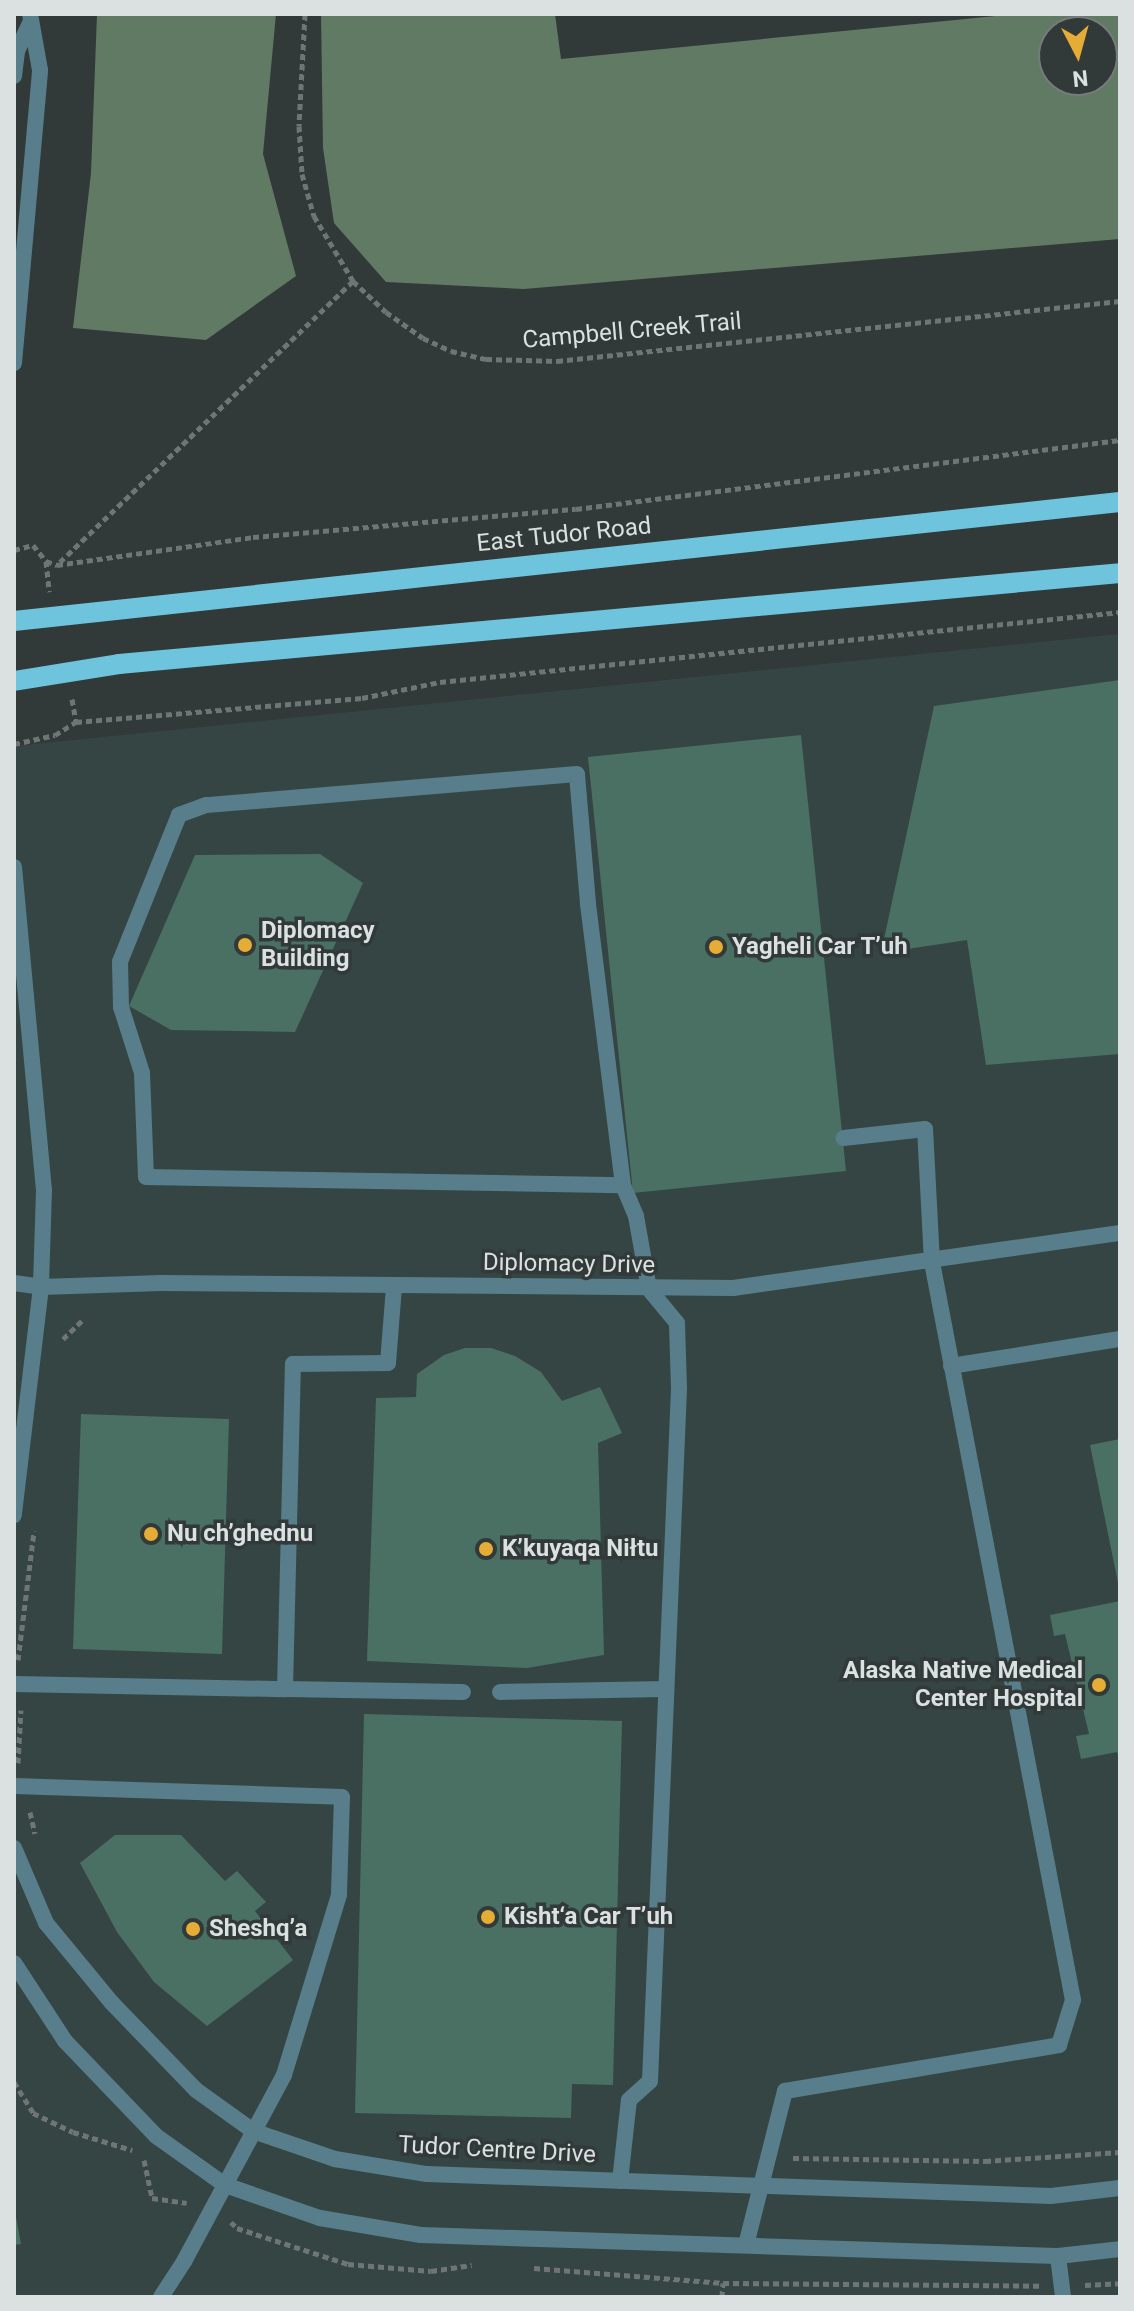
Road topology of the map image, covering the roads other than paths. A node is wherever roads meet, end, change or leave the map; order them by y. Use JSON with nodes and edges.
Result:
{"nodes":[{"id":1,"x":30,"y":19,"type":"edge"},
{"id":2,"x":14,"y":76,"type":"edge"},
{"id":3,"x":14,"y":363,"type":"edge"},
{"id":4,"x":1120,"y":502,"type":"edge"},
{"id":5,"x":1120,"y":573,"type":"edge"},
{"id":6,"x":14,"y":621,"type":"edge"},
{"id":7,"x":14,"y":681,"type":"edge"},
{"id":8,"x":14,"y":867,"type":"edge"},
{"id":9,"x":843,"y":1138,"type":"dead end"},
{"id":10,"x":623,"y":1185,"type":"junction"},
{"id":11,"x":1120,"y":1233,"type":"edge"},
{"id":12,"x":932,"y":1262,"type":"junction"},
{"id":13,"x":14,"y":1283,"type":"edge"},
{"id":14,"x":394,"y":1286,"type":"junction"},
{"id":15,"x":41,"y":1287,"type":"junction"},
{"id":16,"x":649,"y":1289,"type":"junction"},
{"id":17,"x":1120,"y":1339,"type":"edge"},
{"id":18,"x":951,"y":1366,"type":"junction"},
{"id":19,"x":14,"y":1515,"type":"edge"},
{"id":20,"x":17,"y":1684,"type":"edge"},
{"id":21,"x":285,"y":1689,"type":"junction"},
{"id":22,"x":666,"y":1689,"type":"junction"},
{"id":23,"x":463,"y":1692,"type":"dead end"},
{"id":24,"x":500,"y":1692,"type":"dead end"},
{"id":25,"x":19,"y":1786,"type":"edge"},
{"id":26,"x":14,"y":1848,"type":"edge"},
{"id":27,"x":14,"y":1963,"type":"edge"},
{"id":28,"x":253,"y":2131,"type":"junction"},
{"id":29,"x":620,"y":2181,"type":"junction"},
{"id":30,"x":225,"y":2185,"type":"junction"},
{"id":31,"x":761,"y":2186,"type":"junction"},
{"id":32,"x":1120,"y":2188,"type":"edge"},
{"id":33,"x":746,"y":2245,"type":"junction"},
{"id":34,"x":1120,"y":2249,"type":"edge"},
{"id":35,"x":1058,"y":2256,"type":"junction"},
{"id":36,"x":161,"y":2297,"type":"edge"},
{"id":37,"x":1063,"y":2297,"type":"edge"}],
"edges":[{"from":1,"to":2,"type":"street"},
{"from":1,"to":3,"type":"street"},
{"from":4,"to":6,"type":"main road","name":"East Tudor Road"},
{"from":5,"to":7,"type":"main road"},
{"from":8,"to":15,"type":"street"},
{"from":9,"to":12,"type":"street"},
{"from":10,"to":10,"type":"street"},
{"from":10,"to":16,"type":"street"},
{"from":11,"to":12,"type":"street","name":"Diplomacy Drive"},
{"from":12,"to":16,"type":"street","name":"Diplomacy Drive"},
{"from":12,"to":18,"type":"street"},
{"from":13,"to":15,"type":"street","name":"Diplomacy Drive"},
{"from":14,"to":15,"type":"street","name":"Diplomacy Drive"},
{"from":14,"to":16,"type":"street","name":"Diplomacy Drive"},
{"from":14,"to":21,"type":"street"},
{"from":15,"to":19,"type":"street"},
{"from":16,"to":22,"type":"street"},
{"from":17,"to":18,"type":"street"},
{"from":18,"to":31,"type":"street"},
{"from":20,"to":21,"type":"street"},
{"from":21,"to":23,"type":"street"},
{"from":22,"to":24,"type":"street"},
{"from":22,"to":29,"type":"street"},
{"from":25,"to":28,"type":"street"},
{"from":26,"to":28,"type":"street","name":"Tudor Centre Drive"},
{"from":27,"to":30,"type":"street"},
{"from":28,"to":29,"type":"street","name":"Tudor Centre Drive"},
{"from":28,"to":30,"type":"street"},
{"from":29,"to":31,"type":"street","name":"Tudor Centre Drive"},
{"from":30,"to":33,"type":"street"},
{"from":30,"to":36,"type":"street"},
{"from":31,"to":32,"type":"street","name":"Tudor Centre Drive"},
{"from":31,"to":33,"type":"street"},
{"from":33,"to":35,"type":"street"},
{"from":34,"to":35,"type":"street"},
{"from":35,"to":37,"type":"street"}]}
